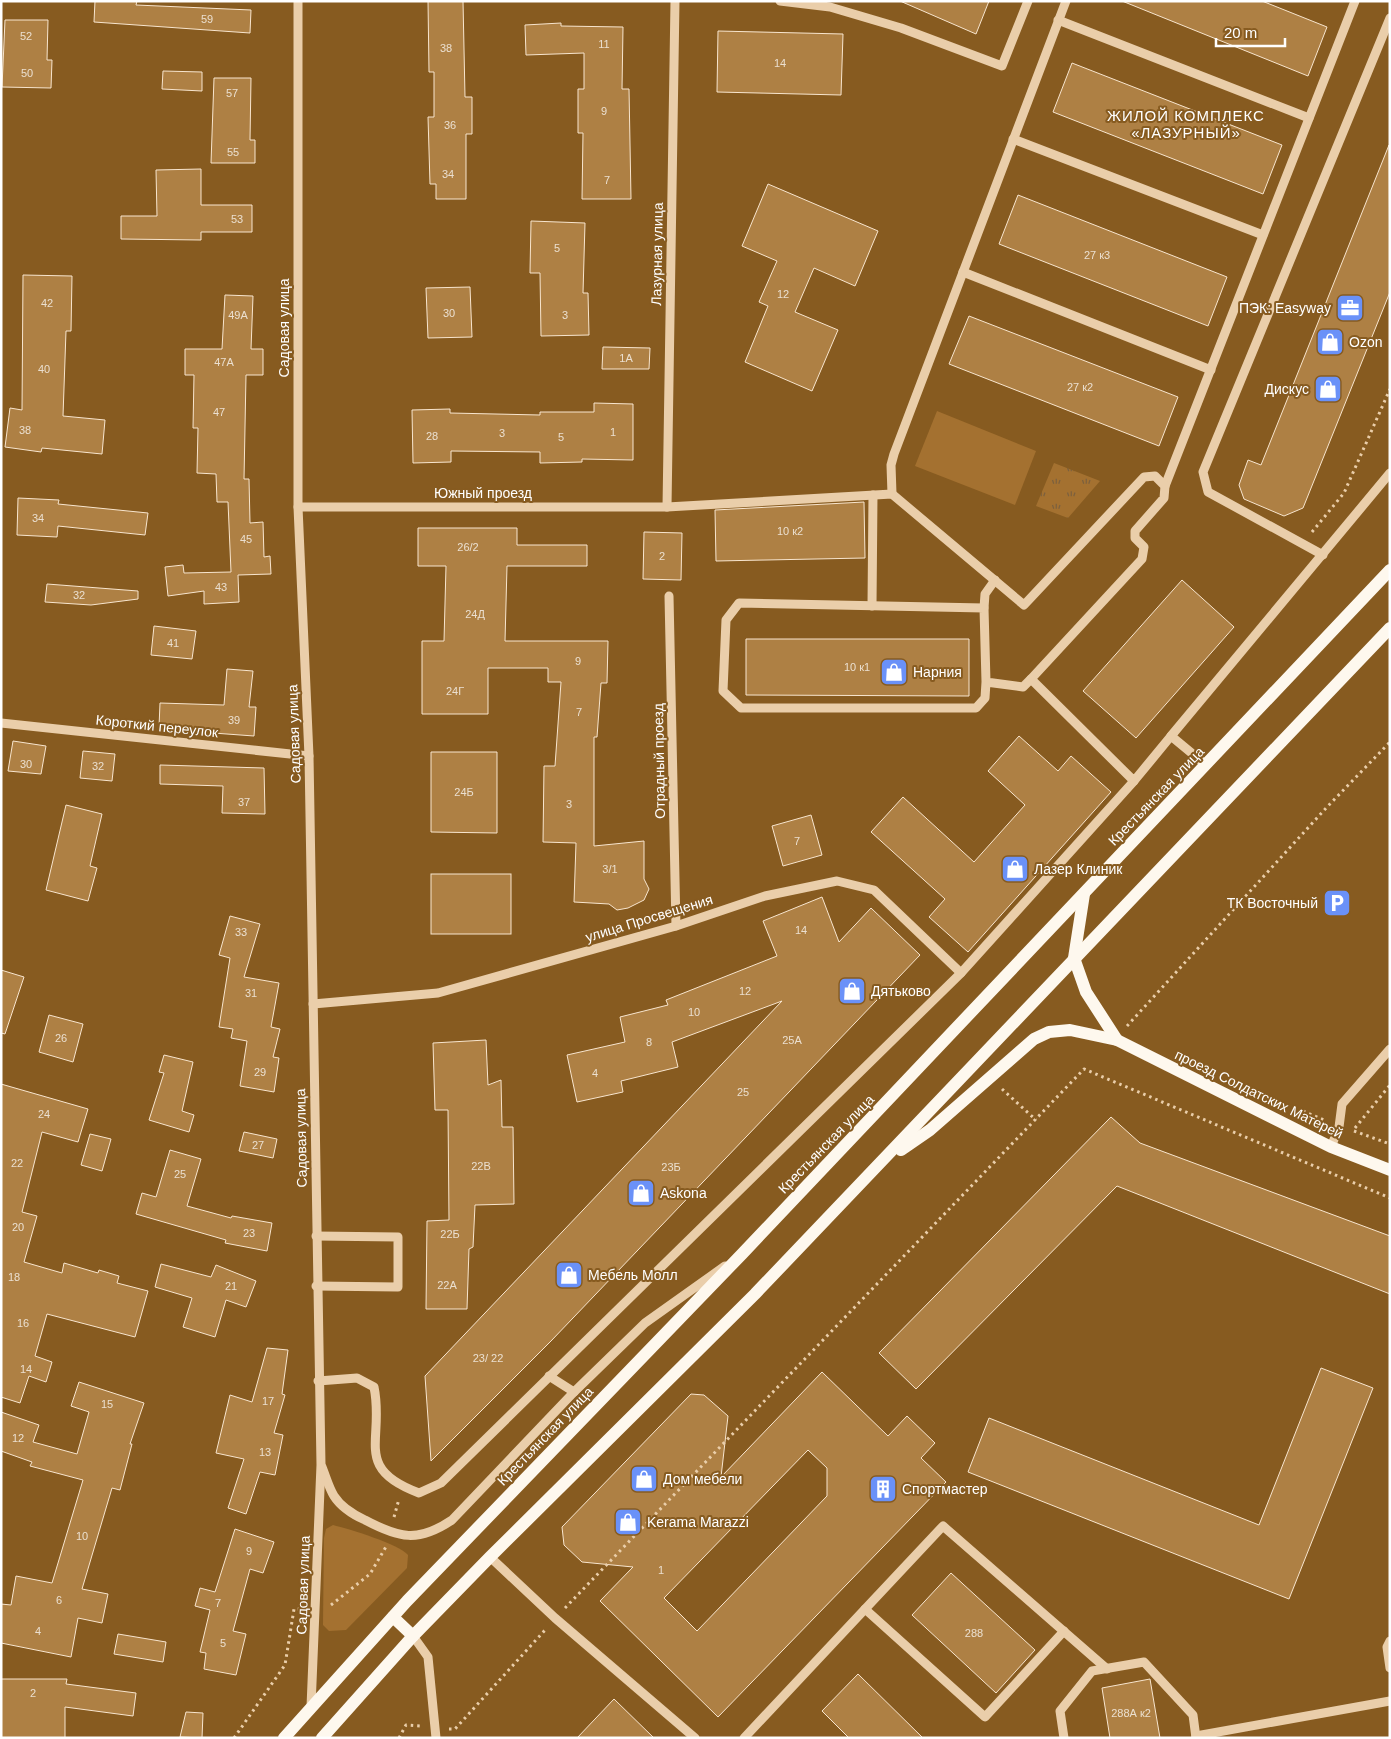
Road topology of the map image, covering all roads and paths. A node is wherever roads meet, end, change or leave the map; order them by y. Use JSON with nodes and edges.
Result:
{"nodes":[{"id":1,"x":298,"y":1,"type":"edge"},
{"id":2,"x":675,"y":1,"type":"edge"},
{"id":3,"x":780,"y":1,"type":"edge"},
{"id":4,"x":1028,"y":1,"type":"edge"},
{"id":5,"x":1066,"y":1,"type":"edge"},
{"id":6,"x":1355,"y":1,"type":"edge"},
{"id":7,"x":1390,"y":18,"type":"edge"},
{"id":8,"x":1058,"y":20,"type":"junction"},
{"id":9,"x":1310,"y":118,"type":"junction"},
{"id":10,"x":1013,"y":139,"type":"junction"},
{"id":11,"x":1263,"y":235,"type":"junction"},
{"id":12,"x":963,"y":272,"type":"junction"},
{"id":13,"x":1210,"y":370,"type":"junction"},
{"id":14,"x":1390,"y":389,"type":"edge"},
{"id":15,"x":1390,"y":472,"type":"edge"},
{"id":16,"x":1165,"y":486,"type":"junction"},
{"id":17,"x":892,"y":494,"type":"junction"},
{"id":18,"x":873,"y":495,"type":"junction"},
{"id":19,"x":298,"y":507,"type":"junction"},
{"id":20,"x":667,"y":507,"type":"junction"},
{"id":21,"x":1302,"y":544,"type":"junction"},
{"id":22,"x":1323,"y":555,"type":"junction"},
{"id":23,"x":1390,"y":570,"type":"edge"},
{"id":24,"x":995,"y":580,"type":"junction"},
{"id":25,"x":669,"y":596,"type":"dead end"},
{"id":26,"x":872,"y":606,"type":"junction"},
{"id":27,"x":984,"y":608,"type":"junction"},
{"id":28,"x":1390,"y":628,"type":"edge"},
{"id":29,"x":1030,"y":679,"type":"junction"},
{"id":30,"x":986,"y":682,"type":"junction"},
{"id":31,"x":1,"y":723,"type":"edge"},
{"id":32,"x":1171,"y":736,"type":"junction"},
{"id":33,"x":1390,"y":742,"type":"edge"},
{"id":34,"x":309,"y":756,"type":"junction"},
{"id":35,"x":1206,"y":765,"type":"junction"},
{"id":36,"x":1134,"y":781,"type":"junction"},
{"id":37,"x":1084,"y":894,"type":"junction"},
{"id":38,"x":676,"y":926,"type":"junction"},
{"id":39,"x":1074,"y":958,"type":"junction"},
{"id":40,"x":961,"y":973,"type":"junction"},
{"id":41,"x":313,"y":1004,"type":"junction"},
{"id":42,"x":1120,"y":1036,"type":"junction"},
{"id":43,"x":1390,"y":1049,"type":"edge"},
{"id":44,"x":1390,"y":1085,"type":"edge"},
{"id":45,"x":1294,"y":1107,"type":"dead end"},
{"id":46,"x":1339,"y":1127,"type":"junction"},
{"id":47,"x":1353,"y":1131,"type":"junction"},
{"id":48,"x":1390,"y":1144,"type":"edge"},
{"id":49,"x":1331,"y":1147,"type":"junction"},
{"id":50,"x":882,"y":1162,"type":"junction"},
{"id":51,"x":1390,"y":1170,"type":"edge"},
{"id":52,"x":1390,"y":1198,"type":"edge"},
{"id":53,"x":316,"y":1236,"type":"junction"},
{"id":54,"x":742,"y":1254,"type":"junction"},
{"id":55,"x":316,"y":1286,"type":"junction"},
{"id":56,"x":549,"y":1376,"type":"junction"},
{"id":57,"x":318,"y":1381,"type":"junction"},
{"id":58,"x":574,"y":1392,"type":"junction"},
{"id":59,"x":321,"y":1465,"type":"junction"},
{"id":60,"x":490,"y":1557,"type":"junction"},
{"id":61,"x":865,"y":1609,"type":"junction"},
{"id":62,"x":393,"y":1617,"type":"junction"},
{"id":63,"x":555,"y":1618,"type":"junction"},
{"id":64,"x":1064,"y":1631,"type":"junction"},
{"id":65,"x":413,"y":1636,"type":"junction"},
{"id":66,"x":1390,"y":1642,"type":"edge"},
{"id":67,"x":1390,"y":1668,"type":"edge"},
{"id":68,"x":1107,"y":1669,"type":"junction"},
{"id":69,"x":1390,"y":1701,"type":"edge"},
{"id":70,"x":311,"y":1707,"type":"junction"},
{"id":71,"x":436,"y":1728,"type":"junction"},
{"id":72,"x":1196,"y":1737,"type":"edge"},
{"id":73,"x":284,"y":1738,"type":"edge"},
{"id":74,"x":322,"y":1738,"type":"edge"},
{"id":75,"x":399,"y":1738,"type":"edge"},
{"id":76,"x":436,"y":1738,"type":"edge"},
{"id":77,"x":694,"y":1738,"type":"edge"},
{"id":78,"x":744,"y":1738,"type":"edge"},
{"id":79,"x":1064,"y":1738,"type":"edge"}],
"edges":[{"from":1,"to":19,"type":"street","name":"Садовая улица"},
{"from":2,"to":20,"type":"street","name":"Лазурная улица"},
{"from":3,"to":4,"type":"street"},
{"from":5,"to":8,"type":"street"},
{"from":6,"to":9,"type":"street"},
{"from":7,"to":21,"type":"street"},
{"from":8,"to":9,"type":"street"},
{"from":8,"to":10,"type":"street"},
{"from":9,"to":11,"type":"street"},
{"from":10,"to":11,"type":"street"},
{"from":10,"to":12,"type":"street"},
{"from":11,"to":13,"type":"street"},
{"from":12,"to":13,"type":"street"},
{"from":12,"to":17,"type":"street"},
{"from":13,"to":16,"type":"street"},
{"from":14,"to":21,"type":"path"},
{"from":15,"to":22,"type":"street"},
{"from":16,"to":24,"type":"street"},
{"from":16,"to":29,"type":"street"},
{"from":17,"to":18,"type":"street","name":"Южный проезд"},
{"from":17,"to":24,"type":"street"},
{"from":18,"to":20,"type":"street","name":"Южный проезд"},
{"from":18,"to":26,"type":"street"},
{"from":19,"to":20,"type":"street","name":"Южный проезд"},
{"from":19,"to":34,"type":"street","name":"Садовая улица"},
{"from":21,"to":22,"type":"street"},
{"from":22,"to":32,"type":"street"},
{"from":23,"to":35,"type":"main road","name":"Крестьянская улица"},
{"from":24,"to":27,"type":"street"},
{"from":25,"to":38,"type":"street","name":"Отрадный проезд"},
{"from":26,"to":27,"type":"street"},
{"from":26,"to":30,"type":"street"},
{"from":27,"to":30,"type":"street"},
{"from":28,"to":39,"type":"main road"},
{"from":29,"to":30,"type":"street"},
{"from":29,"to":36,"type":"street"},
{"from":31,"to":34,"type":"street","name":"Короткий переулок"},
{"from":32,"to":35,"type":"street"},
{"from":32,"to":36,"type":"street"},
{"from":33,"to":42,"type":"path"},
{"from":34,"to":41,"type":"street","name":"Садовая улица"},
{"from":35,"to":37,"type":"main road","name":"Крестьянская улица"},
{"from":36,"to":40,"type":"street"},
{"from":37,"to":39,"type":"main road"},
{"from":37,"to":54,"type":"main road","name":"Крестьянская улица"},
{"from":38,"to":40,"type":"street","name":"улица Просвещения"},
{"from":38,"to":41,"type":"street","name":"улица Просвещения"},
{"from":39,"to":42,"type":"main road"},
{"from":39,"to":50,"type":"main road"},
{"from":40,"to":56,"type":"street"},
{"from":41,"to":53,"type":"street","name":"Садовая улица"},
{"from":42,"to":49,"type":"main road","name":"проезд Солдатских Матерей"},
{"from":42,"to":50,"type":"main road","name":"проезд Солдатских Матерей"},
{"from":43,"to":46,"type":"street"},
{"from":44,"to":47,"type":"path"},
{"from":45,"to":46,"type":"path"},
{"from":46,"to":47,"type":"path"},
{"from":46,"to":49,"type":"street"},
{"from":47,"to":48,"type":"path"},
{"from":49,"to":51,"type":"main road","name":"проезд Солдатских Матерей"},
{"from":50,"to":60,"type":"main road"},
{"from":52,"to":63,"type":"path"},
{"from":53,"to":55,"type":"street","name":"Садовая улица"},
{"from":53,"to":55,"type":"street"},
{"from":54,"to":58,"type":"street","name":"Садовая улица"},
{"from":54,"to":62,"type":"main road","name":"Крестьянская улица"},
{"from":55,"to":57,"type":"street","name":"Садовая улица"},
{"from":56,"to":57,"type":"street"},
{"from":56,"to":58,"type":"street"},
{"from":57,"to":59,"type":"street","name":"Садовая улица"},
{"from":58,"to":59,"type":"street","name":"Садовая улица"},
{"from":59,"to":70,"type":"street","name":"Садовая улица"},
{"from":60,"to":63,"type":"street"},
{"from":60,"to":65,"type":"main road"},
{"from":61,"to":64,"type":"street"},
{"from":61,"to":64,"type":"street"},
{"from":61,"to":78,"type":"street"},
{"from":62,"to":65,"type":"main road"},
{"from":62,"to":70,"type":"main road","name":"Крестьянская улица"},
{"from":63,"to":71,"type":"path"},
{"from":63,"to":77,"type":"street"},
{"from":64,"to":68,"type":"street"},
{"from":65,"to":71,"type":"street"},
{"from":65,"to":74,"type":"main road"},
{"from":66,"to":67,"type":"street"},
{"from":68,"to":72,"type":"street"},
{"from":68,"to":79,"type":"street"},
{"from":69,"to":72,"type":"street"},
{"from":70,"to":73,"type":"main road","name":"Крестьянская улица"},
{"from":71,"to":75,"type":"path"},
{"from":71,"to":76,"type":"street"}]}
